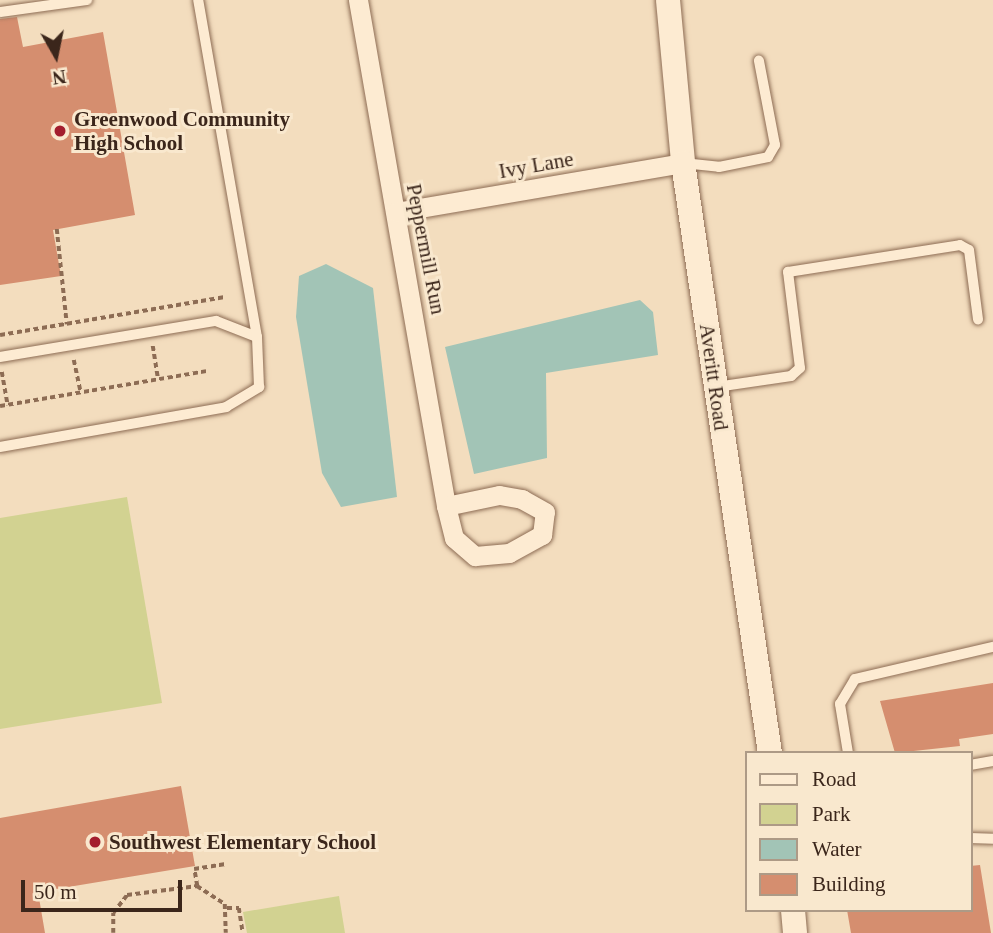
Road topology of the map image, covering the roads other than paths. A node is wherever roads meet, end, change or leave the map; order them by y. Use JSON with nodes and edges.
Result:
{"nodes":[{"id":1,"x":87,"y":0,"type":"edge"},
{"id":2,"x":198,"y":0,"type":"edge"},
{"id":3,"x":358,"y":0,"type":"edge"},
{"id":4,"x":668,"y":0,"type":"edge"},
{"id":5,"x":0,"y":12,"type":"edge"},
{"id":6,"x":760,"y":61,"type":"dead end"},
{"id":7,"x":683,"y":163,"type":"junction"},
{"id":8,"x":396,"y":212,"type":"junction"},
{"id":9,"x":978,"y":319,"type":"dead end"},
{"id":10,"x":257,"y":337,"type":"junction"},
{"id":11,"x":0,"y":358,"type":"edge"},
{"id":12,"x":715,"y":387,"type":"junction"},
{"id":13,"x":0,"y":447,"type":"edge"},
{"id":14,"x":446,"y":506,"type":"junction"},
{"id":15,"x":993,"y":647,"type":"edge"},
{"id":16,"x":770,"y":751,"type":"edge"},
{"id":17,"x":848,"y":751,"type":"edge"},
{"id":18,"x":993,"y":761,"type":"edge"},
{"id":19,"x":972,"y":765,"type":"edge"},
{"id":20,"x":972,"y":838,"type":"edge"},
{"id":21,"x":993,"y":839,"type":"edge"},
{"id":22,"x":793,"y":912,"type":"edge"},
{"id":23,"x":795,"y":933,"type":"edge"}],
"edges":[{"from":1,"to":5,"type":"lane"},
{"from":2,"to":10,"type":"lane"},
{"from":3,"to":8,"type":"street","name":"Peppermill Run"},
{"from":4,"to":7,"type":"street","name":"Averitt Road"},
{"from":6,"to":7,"type":"lane"},
{"from":7,"to":8,"type":"street","name":"Ivy Lane"},
{"from":7,"to":12,"type":"street","name":"Averitt Road"},
{"from":8,"to":14,"type":"street","name":"Peppermill Run"},
{"from":9,"to":12,"type":"lane"},
{"from":10,"to":11,"type":"lane"},
{"from":10,"to":13,"type":"lane"},
{"from":12,"to":16,"type":"street","name":"Averitt Road"},
{"from":14,"to":14,"type":"street","name":"Peppermill Run"},
{"from":15,"to":17,"type":"lane"},
{"from":18,"to":19,"type":"lane"},
{"from":20,"to":21,"type":"lane"},
{"from":22,"to":23,"type":"street"}]}
